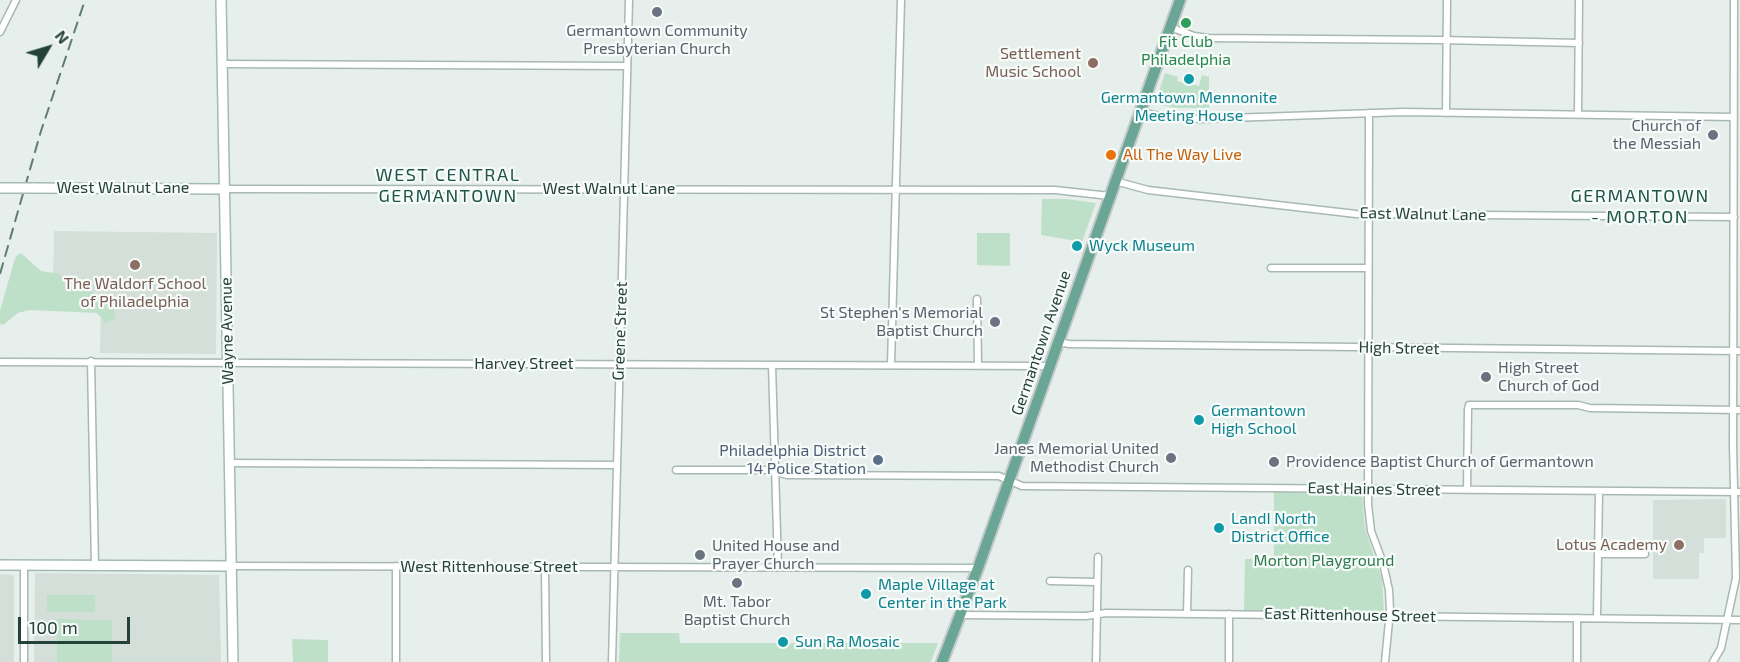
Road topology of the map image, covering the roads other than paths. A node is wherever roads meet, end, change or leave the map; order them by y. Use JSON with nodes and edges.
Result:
{"nodes":[{"id":1,"x":16,"y":0,"type":"edge"},
{"id":2,"x":221,"y":0,"type":"edge"},
{"id":3,"x":629,"y":0,"type":"edge"},
{"id":4,"x":901,"y":0,"type":"edge"},
{"id":5,"x":1180,"y":0,"type":"edge"},
{"id":6,"x":1448,"y":0,"type":"edge"},
{"id":7,"x":1580,"y":0,"type":"edge"},
{"id":8,"x":1734,"y":0,"type":"edge"},
{"id":9,"x":1170,"y":27,"type":"junction"},
{"id":10,"x":0,"y":32,"type":"edge"},
{"id":11,"x":1447,"y":40,"type":"junction"},
{"id":12,"x":1579,"y":43,"type":"junction"},
{"id":13,"x":222,"y":64,"type":"junction"},
{"id":14,"x":627,"y":66,"type":"junction"},
{"id":15,"x":1140,"y":112,"type":"junction"},
{"id":16,"x":1369,"y":113,"type":"junction"},
{"id":17,"x":1446,"y":113,"type":"junction"},
{"id":18,"x":1578,"y":114,"type":"junction"},
{"id":19,"x":1734,"y":117,"type":"junction"},
{"id":20,"x":1737,"y":157,"type":"edge"},
{"id":21,"x":1115,"y":181,"type":"junction"},
{"id":22,"x":5,"y":188,"type":"edge"},
{"id":23,"x":224,"y":189,"type":"junction"},
{"id":24,"x":624,"y":189,"type":"junction"},
{"id":25,"x":896,"y":190,"type":"junction"},
{"id":26,"x":1110,"y":196,"type":"junction"},
{"id":27,"x":1368,"y":214,"type":"junction"},
{"id":28,"x":1734,"y":217,"type":"junction"},
{"id":29,"x":1271,"y":268,"type":"dead end"},
{"id":30,"x":1368,"y":268,"type":"junction"},
{"id":31,"x":977,"y":299,"type":"dead end"},
{"id":32,"x":1058,"y":342,"type":"junction"},
{"id":33,"x":1368,"y":347,"type":"junction"},
{"id":34,"x":1737,"y":351,"type":"edge"},
{"id":35,"x":91,"y":361,"type":"junction"},
{"id":36,"x":0,"y":362,"type":"edge"},
{"id":37,"x":227,"y":363,"type":"junction"},
{"id":38,"x":620,"y":364,"type":"junction"},
{"id":39,"x":772,"y":365,"type":"junction"},
{"id":40,"x":891,"y":365,"type":"junction"},
{"id":41,"x":978,"y":365,"type":"junction"},
{"id":42,"x":1049,"y":366,"type":"junction"},
{"id":43,"x":1737,"y":410,"type":"edge"},
{"id":44,"x":229,"y":463,"type":"junction"},
{"id":45,"x":616,"y":465,"type":"junction"},
{"id":46,"x":676,"y":470,"type":"dead end"},
{"id":47,"x":776,"y":472,"type":"junction"},
{"id":48,"x":1009,"y":479,"type":"junction"},
{"id":49,"x":1368,"y":489,"type":"junction"},
{"id":50,"x":1467,"y":490,"type":"junction"},
{"id":51,"x":1599,"y":491,"type":"junction"},
{"id":52,"x":1737,"y":492,"type":"edge"},
{"id":53,"x":1598,"y":554,"type":"junction"},
{"id":54,"x":1645,"y":554,"type":"dead end"},
{"id":55,"x":1098,"y":557,"type":"dead end"},
{"id":56,"x":0,"y":566,"type":"edge"},
{"id":57,"x":24,"y":566,"type":"junction"},
{"id":58,"x":95,"y":566,"type":"junction"},
{"id":59,"x":231,"y":566,"type":"junction"},
{"id":60,"x":396,"y":566,"type":"junction"},
{"id":61,"x":545,"y":567,"type":"junction"},
{"id":62,"x":614,"y":567,"type":"junction"},
{"id":63,"x":778,"y":567,"type":"junction"},
{"id":64,"x":978,"y":568,"type":"junction"},
{"id":65,"x":1188,"y":570,"type":"dead end"},
{"id":66,"x":1050,"y":582,"type":"dead end"},
{"id":67,"x":1097,"y":582,"type":"junction"},
{"id":68,"x":1097,"y":614,"type":"junction"},
{"id":69,"x":1187,"y":614,"type":"junction"},
{"id":70,"x":1229,"y":614,"type":"junction"},
{"id":71,"x":960,"y":615,"type":"junction"},
{"id":72,"x":1389,"y":616,"type":"junction"},
{"id":73,"x":1577,"y":618,"type":"junction"},
{"id":74,"x":1597,"y":618,"type":"junction"},
{"id":75,"x":1728,"y":620,"type":"junction"},
{"id":76,"x":1740,"y":620,"type":"edge"},
{"id":77,"x":24,"y":662,"type":"edge"},
{"id":78,"x":233,"y":662,"type":"edge"},
{"id":79,"x":396,"y":662,"type":"edge"},
{"id":80,"x":546,"y":662,"type":"edge"},
{"id":81,"x":612,"y":662,"type":"edge"},
{"id":82,"x":942,"y":662,"type":"edge"},
{"id":83,"x":1096,"y":662,"type":"edge"},
{"id":84,"x":1229,"y":662,"type":"edge"},
{"id":85,"x":1384,"y":662,"type":"edge"},
{"id":86,"x":1577,"y":662,"type":"edge"},
{"id":87,"x":1713,"y":662,"type":"edge"}],
"edges":[{"from":1,"to":10,"type":"street"},
{"from":2,"to":13,"type":"main road","name":"Wayne Avenue"},
{"from":3,"to":14,"type":"street","name":"Greene Street"},
{"from":4,"to":25,"type":"street"},
{"from":5,"to":9,"type":"main road","name":"Germantown Avenue"},
{"from":6,"to":11,"type":"street"},
{"from":7,"to":12,"type":"street"},
{"from":8,"to":19,"type":"street"},
{"from":9,"to":11,"type":"street"},
{"from":9,"to":15,"type":"main road","name":"Germantown Avenue"},
{"from":11,"to":12,"type":"street"},
{"from":11,"to":17,"type":"street"},
{"from":12,"to":18,"type":"street"},
{"from":13,"to":14,"type":"street"},
{"from":13,"to":23,"type":"main road","name":"Wayne Avenue"},
{"from":14,"to":24,"type":"street","name":"Greene Street"},
{"from":15,"to":16,"type":"street"},
{"from":15,"to":21,"type":"main road","name":"Germantown Avenue"},
{"from":16,"to":17,"type":"street"},
{"from":16,"to":27,"type":"street"},
{"from":17,"to":18,"type":"street"},
{"from":18,"to":19,"type":"street"},
{"from":19,"to":20,"type":"street"},
{"from":20,"to":28,"type":"street"},
{"from":21,"to":26,"type":"main road","name":"Germantown Avenue"},
{"from":21,"to":27,"type":"street","name":"East Walnut Lane"},
{"from":22,"to":23,"type":"main road","name":"West Walnut Lane","bridge":true},
{"from":23,"to":24,"type":"street","name":"West Walnut Lane"},
{"from":23,"to":37,"type":"main road","name":"Wayne Avenue"},
{"from":24,"to":25,"type":"street","name":"West Walnut Lane"},
{"from":24,"to":38,"type":"street","name":"Greene Street"},
{"from":25,"to":26,"type":"street","name":"West Walnut Lane"},
{"from":25,"to":40,"type":"street"},
{"from":26,"to":32,"type":"main road","name":"Germantown Avenue"},
{"from":27,"to":28,"type":"street","name":"East Walnut Lane"},
{"from":27,"to":30,"type":"street"},
{"from":28,"to":34,"type":"street"},
{"from":29,"to":30,"type":"street"},
{"from":30,"to":33,"type":"street"},
{"from":31,"to":41,"type":"street"},
{"from":32,"to":33,"type":"street","name":"High Street"},
{"from":32,"to":42,"type":"main road","name":"Germantown Avenue"},
{"from":33,"to":34,"type":"street","name":"High Street"},
{"from":33,"to":49,"type":"street"},
{"from":34,"to":43,"type":"street"},
{"from":35,"to":36,"type":"street","name":"Harvey Street"},
{"from":35,"to":37,"type":"street","name":"Harvey Street"},
{"from":35,"to":58,"type":"street"},
{"from":37,"to":38,"type":"street","name":"Harvey Street"},
{"from":37,"to":44,"type":"main road","name":"Wayne Avenue"},
{"from":38,"to":39,"type":"street","name":"Harvey Street"},
{"from":38,"to":45,"type":"street","name":"Greene Street"},
{"from":39,"to":40,"type":"street","name":"Harvey Street"},
{"from":39,"to":47,"type":"street"},
{"from":40,"to":41,"type":"street","name":"Harvey Street"},
{"from":41,"to":42,"type":"street","name":"Harvey Street"},
{"from":42,"to":48,"type":"main road","name":"Germantown Avenue"},
{"from":43,"to":50,"type":"street"},
{"from":43,"to":52,"type":"street"},
{"from":44,"to":45,"type":"street"},
{"from":44,"to":59,"type":"main road","name":"Wayne Avenue"},
{"from":45,"to":62,"type":"street","name":"Greene Street"},
{"from":46,"to":47,"type":"street","name":"East Haines Street"},
{"from":47,"to":48,"type":"street","name":"East Haines Street"},
{"from":47,"to":63,"type":"street"},
{"from":48,"to":49,"type":"street","name":"East Haines Street"},
{"from":48,"to":64,"type":"main road","name":"Germantown Avenue"},
{"from":49,"to":50,"type":"street","name":"East Haines Street"},
{"from":49,"to":72,"type":"street"},
{"from":50,"to":51,"type":"street","name":"East Haines Street"},
{"from":51,"to":52,"type":"street","name":"East Haines Street"},
{"from":51,"to":53,"type":"street"},
{"from":52,"to":75,"type":"street"},
{"from":53,"to":54,"type":"street"},
{"from":53,"to":74,"type":"street"},
{"from":55,"to":67,"type":"street"},
{"from":56,"to":57,"type":"main road","name":"West Rittenhouse Street"},
{"from":57,"to":58,"type":"main road","name":"West Rittenhouse Street"},
{"from":57,"to":77,"type":"street"},
{"from":58,"to":59,"type":"main road","name":"West Rittenhouse Street"},
{"from":59,"to":60,"type":"street","name":"West Rittenhouse Street"},
{"from":59,"to":78,"type":"main road","name":"Wayne Avenue"},
{"from":60,"to":61,"type":"street","name":"West Rittenhouse Street"},
{"from":60,"to":79,"type":"street"},
{"from":61,"to":62,"type":"street","name":"West Rittenhouse Street"},
{"from":61,"to":80,"type":"street"},
{"from":62,"to":63,"type":"street","name":"West Rittenhouse Street"},
{"from":62,"to":81,"type":"street","name":"Greene Street"},
{"from":63,"to":64,"type":"street","name":"West Rittenhouse Street"},
{"from":64,"to":71,"type":"main road","name":"Germantown Avenue"},
{"from":65,"to":69,"type":"street"},
{"from":66,"to":67,"type":"street"},
{"from":67,"to":68,"type":"street"},
{"from":68,"to":69,"type":"street","name":"East Rittenhouse Street"},
{"from":68,"to":71,"type":"street","name":"East Rittenhouse Street"},
{"from":68,"to":83,"type":"street"},
{"from":69,"to":70,"type":"street","name":"East Rittenhouse Street"},
{"from":70,"to":72,"type":"street","name":"East Rittenhouse Street"},
{"from":70,"to":84,"type":"street"},
{"from":71,"to":82,"type":"main road","name":"Germantown Avenue"},
{"from":72,"to":73,"type":"street","name":"East Rittenhouse Street"},
{"from":72,"to":85,"type":"street"},
{"from":73,"to":74,"type":"street","name":"East Rittenhouse Street"},
{"from":73,"to":86,"type":"street"},
{"from":74,"to":75,"type":"street","name":"East Rittenhouse Street"},
{"from":75,"to":76,"type":"street","name":"East Rittenhouse Street"},
{"from":75,"to":87,"type":"street"}]}
